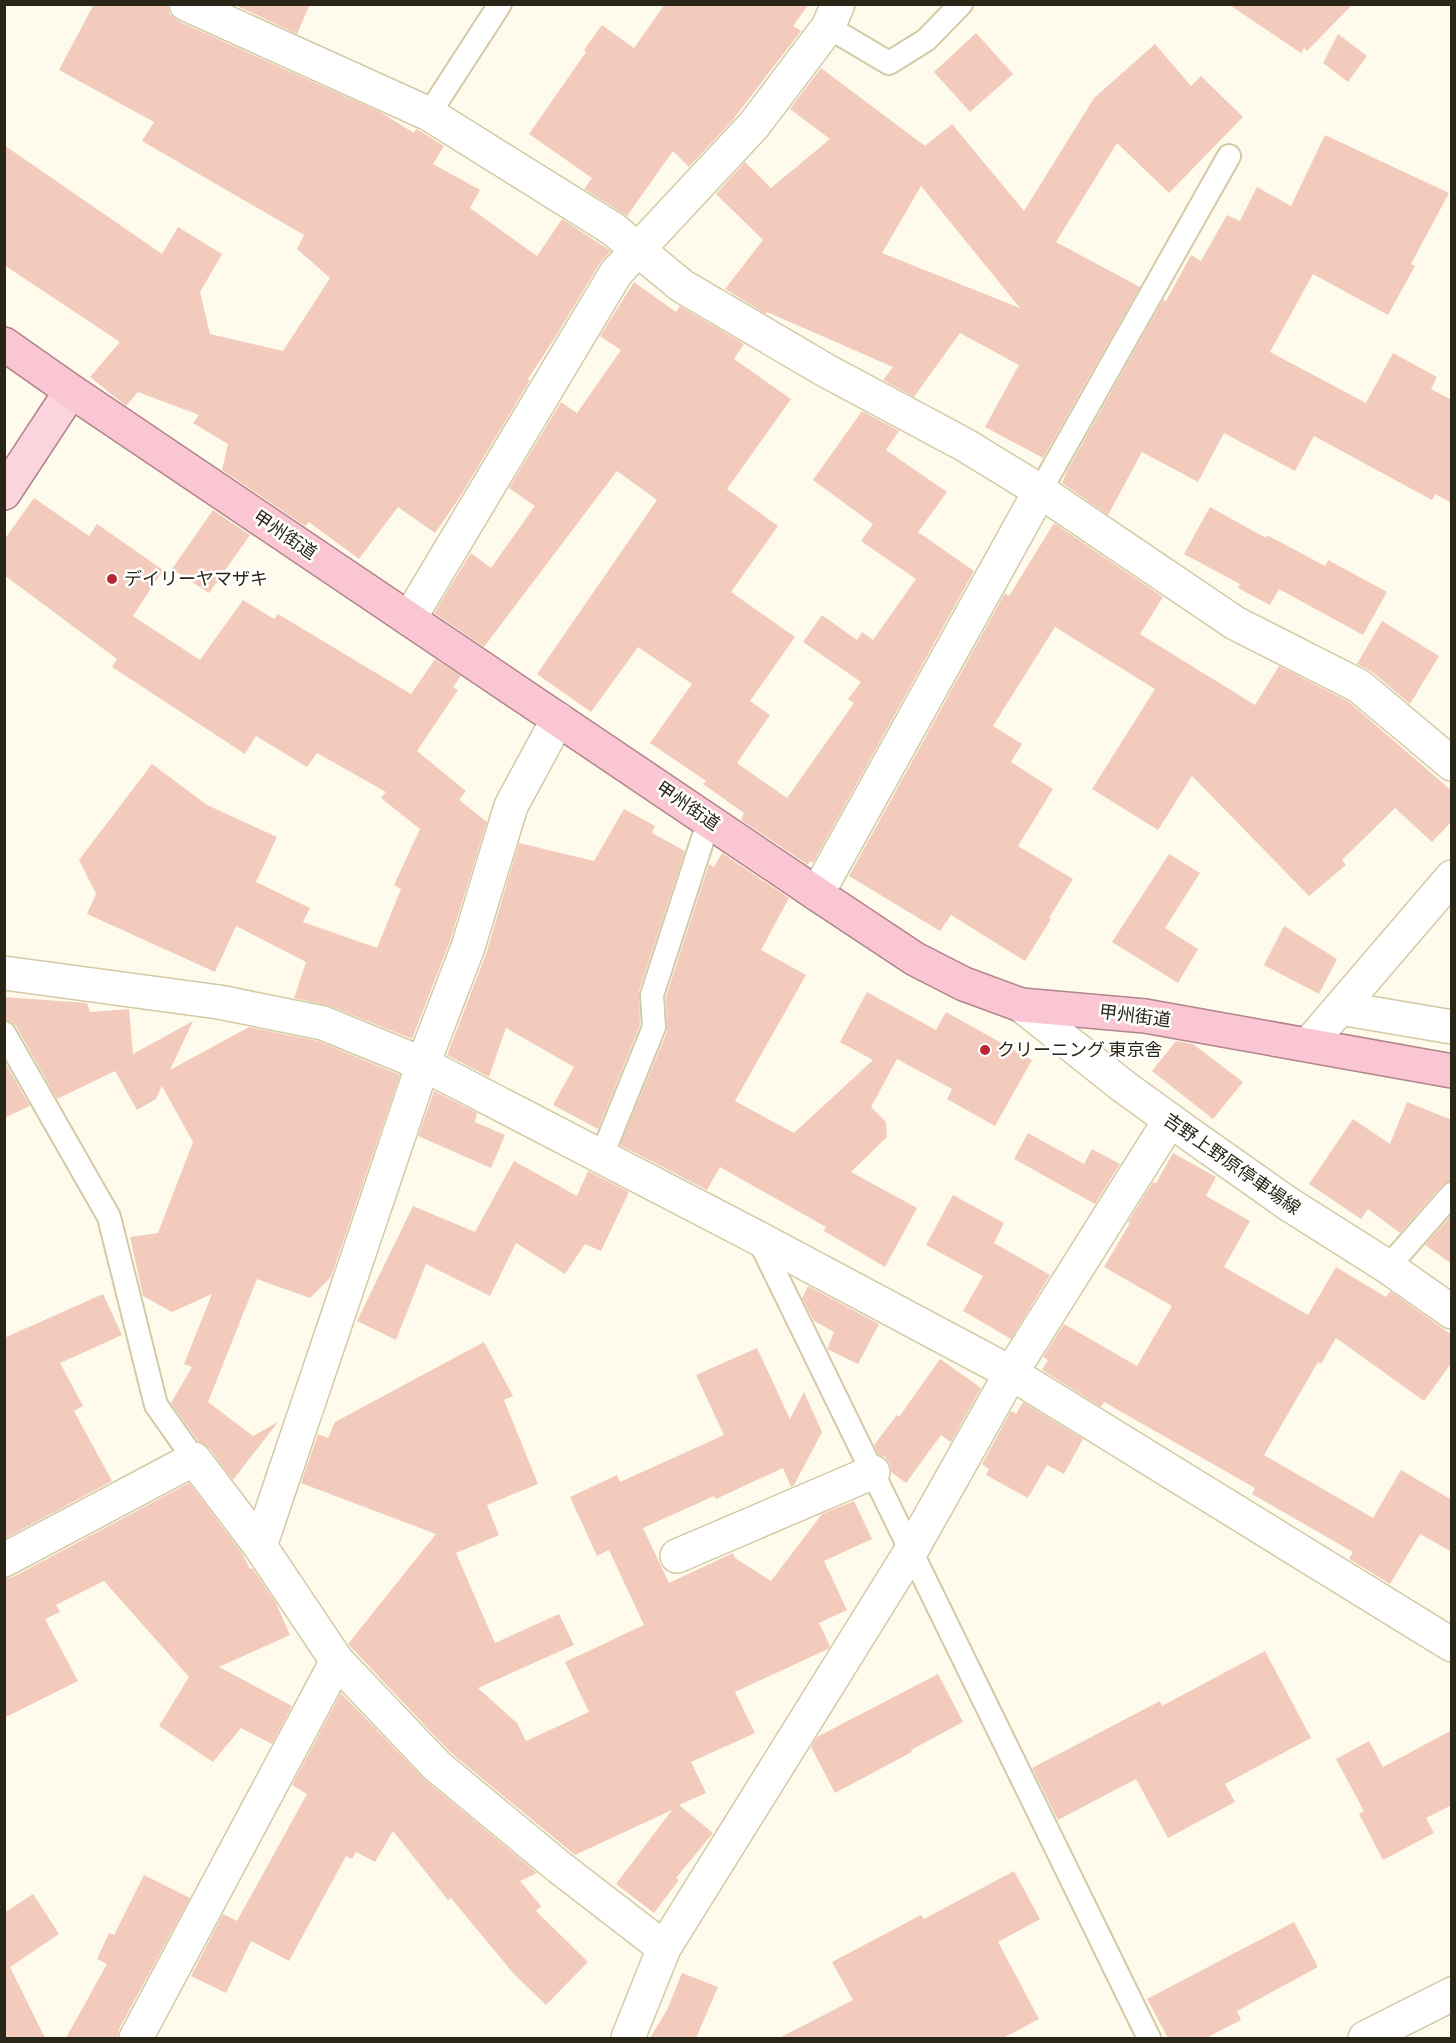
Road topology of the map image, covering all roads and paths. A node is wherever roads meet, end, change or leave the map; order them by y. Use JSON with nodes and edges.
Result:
{"nodes":[{"id":1,"x":186,"y":4,"type":"edge"},
{"id":2,"x":500,"y":4,"type":"edge"},
{"id":3,"x":961,"y":4,"type":"edge"},
{"id":4,"x":833,"y":16,"type":"edge"},
{"id":5,"x":429,"y":114,"type":"junction"},
{"id":6,"x":1229,"y":156,"type":"dead end"},
{"id":7,"x":637,"y":249,"type":"junction"},
{"id":8,"x":4,"y":344,"type":"edge"},
{"id":9,"x":71,"y":391,"type":"junction"},
{"id":10,"x":1040,"y":491,"type":"junction"},
{"id":11,"x":4,"y":493,"type":"edge"},
{"id":12,"x":409,"y":619,"type":"junction"},
{"id":13,"x":558,"y":719,"type":"junction"},
{"id":14,"x":1452,"y":764,"type":"edge"},
{"id":15,"x":709,"y":820,"type":"junction"},
{"id":16,"x":1452,"y":877,"type":"edge"},
{"id":17,"x":817,"y":894,"type":"junction"},
{"id":18,"x":4,"y":973,"type":"edge"},
{"id":19,"x":1021,"y":1005,"type":"junction"},
{"id":20,"x":1340,"y":1008,"type":"junction"},
{"id":21,"x":1452,"y":1026,"type":"edge"},
{"id":22,"x":4,"y":1033,"type":"edge"},
{"id":23,"x":1309,"y":1044,"type":"junction"},
{"id":24,"x":423,"y":1064,"type":"junction"},
{"id":25,"x":1452,"y":1071,"type":"edge"},
{"id":26,"x":1170,"y":1120,"type":"junction"},
{"id":27,"x":602,"y":1155,"type":"junction"},
{"id":28,"x":1452,"y":1194,"type":"edge"},
{"id":29,"x":758,"y":1238,"type":"junction"},
{"id":30,"x":1388,"y":1267,"type":"junction"},
{"id":31,"x":1452,"y":1312,"type":"edge"},
{"id":32,"x":1011,"y":1373,"type":"junction"},
{"id":33,"x":194,"y":1459,"type":"junction"},
{"id":34,"x":873,"y":1472,"type":"junction"},
{"id":35,"x":260,"y":1546,"type":"junction"},
{"id":36,"x":911,"y":1551,"type":"junction"},
{"id":37,"x":677,"y":1556,"type":"dead end"},
{"id":38,"x":4,"y":1560,"type":"edge"},
{"id":39,"x":1452,"y":1645,"type":"edge"},
{"id":40,"x":337,"y":1661,"type":"junction"},
{"id":41,"x":664,"y":1948,"type":"junction"},
{"id":42,"x":1452,"y":1994,"type":"edge"},
{"id":43,"x":136,"y":2038,"type":"edge"},
{"id":44,"x":628,"y":2038,"type":"edge"},
{"id":45,"x":1149,"y":2038,"type":"edge"},
{"id":46,"x":1365,"y":2038,"type":"edge"}],
"edges":[{"from":1,"to":5,"type":"street"},
{"from":2,"to":5,"type":"lane"},
{"from":3,"to":4,"type":"lane"},
{"from":4,"to":7,"type":"street"},
{"from":5,"to":7,"type":"street"},
{"from":6,"to":10,"type":"lane"},
{"from":7,"to":10,"type":"street"},
{"from":7,"to":12,"type":"street"},
{"from":8,"to":9,"type":"highway","name":"甲州街道"},
{"from":9,"to":11,"type":"main road"},
{"from":9,"to":12,"type":"highway","name":"甲州街道"},
{"from":10,"to":14,"type":"street"},
{"from":10,"to":17,"type":"street"},
{"from":12,"to":13,"type":"highway","name":"甲州街道"},
{"from":13,"to":15,"type":"highway","name":"甲州街道"},
{"from":13,"to":24,"type":"street"},
{"from":15,"to":17,"type":"highway","name":"甲州街道"},
{"from":15,"to":27,"type":"lane"},
{"from":16,"to":20,"type":"street"},
{"from":17,"to":19,"type":"highway","name":"甲州街道"},
{"from":18,"to":24,"type":"street"},
{"from":19,"to":23,"type":"highway","name":"甲州街道"},
{"from":19,"to":26,"type":"street","name":"吉野上野原停車場線"},
{"from":20,"to":21,"type":"street"},
{"from":20,"to":23,"type":"street"},
{"from":22,"to":33,"type":"lane"},
{"from":23,"to":25,"type":"highway","name":"甲州街道"},
{"from":24,"to":27,"type":"street"},
{"from":24,"to":35,"type":"street"},
{"from":26,"to":30,"type":"street","name":"吉野上野原停車場線"},
{"from":26,"to":32,"type":"street"},
{"from":27,"to":29,"type":"street"},
{"from":28,"to":30,"type":"lane"},
{"from":29,"to":32,"type":"street"},
{"from":29,"to":34,"type":"lane"},
{"from":30,"to":31,"type":"street","name":"吉野上野原停車場線"},
{"from":32,"to":36,"type":"street"},
{"from":32,"to":39,"type":"street"},
{"from":33,"to":35,"type":"street"},
{"from":33,"to":38,"type":"street"},
{"from":34,"to":36,"type":"lane"},
{"from":34,"to":37,"type":"street"},
{"from":35,"to":40,"type":"street"},
{"from":36,"to":41,"type":"street"},
{"from":36,"to":45,"type":"lane"},
{"from":40,"to":41,"type":"street"},
{"from":40,"to":43,"type":"street"},
{"from":41,"to":44,"type":"street"},
{"from":42,"to":46,"type":"street"}]}
